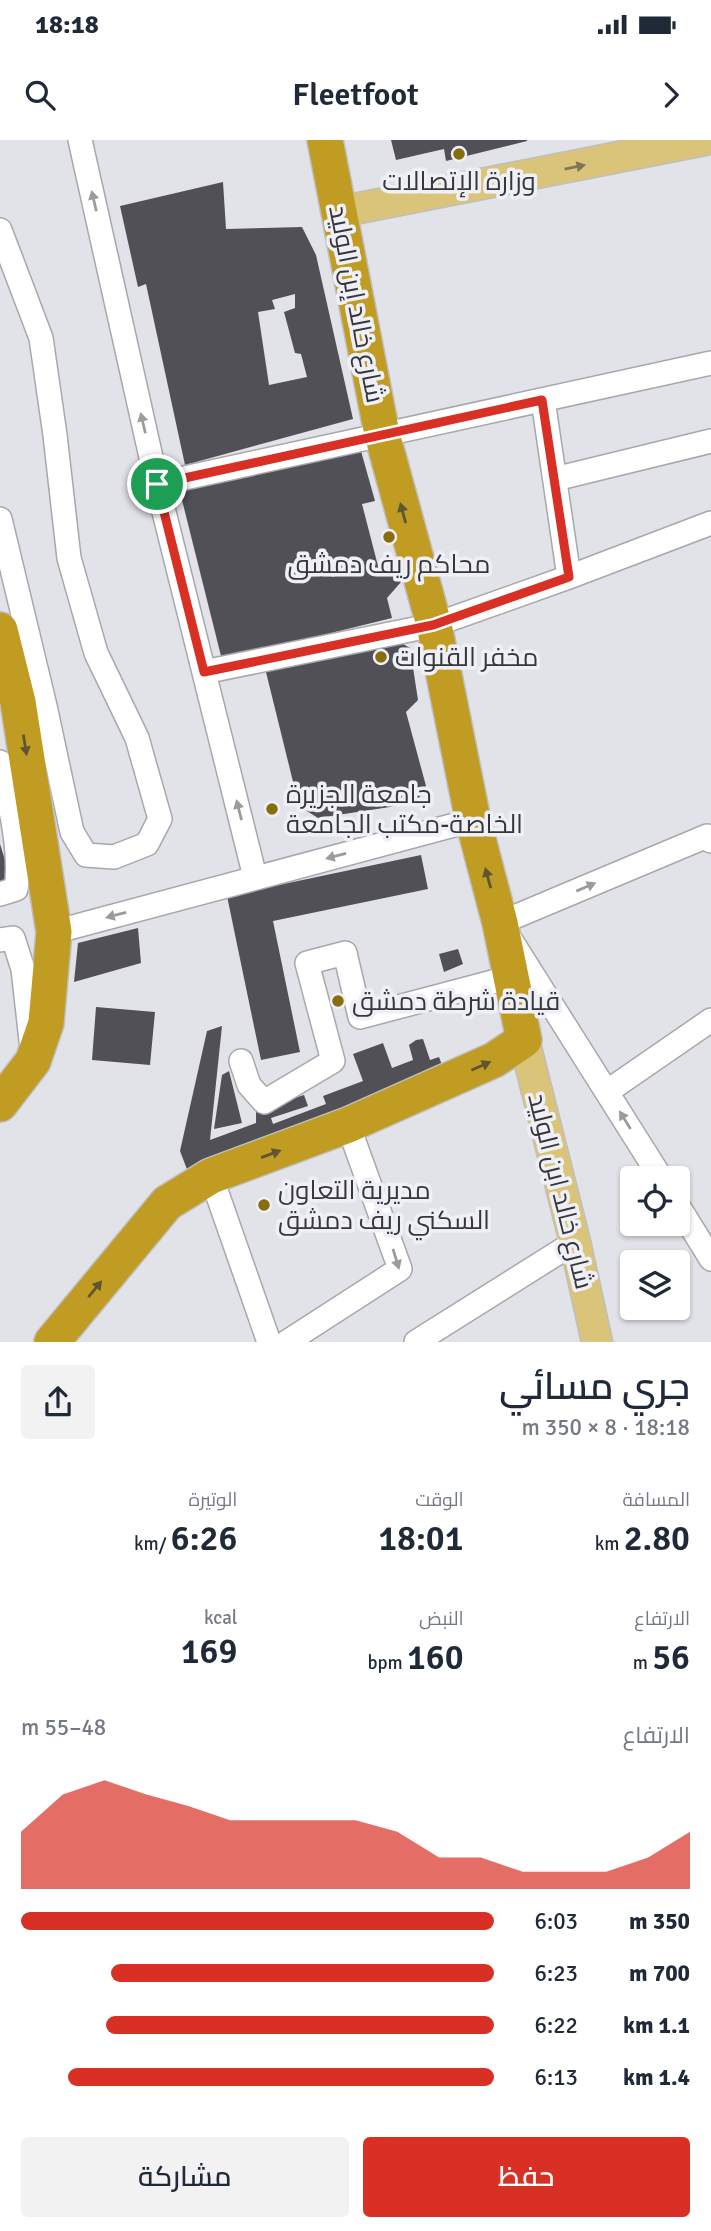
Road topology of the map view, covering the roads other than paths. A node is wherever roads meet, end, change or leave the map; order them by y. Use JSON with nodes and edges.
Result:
{"nodes":[{"id":1,"x":80,"y":140,"type":"edge"},
{"id":2,"x":326,"y":140,"type":"edge"},
{"id":3,"x":705,"y":140,"type":"edge"},
{"id":4,"x":625,"y":148,"type":"edge"},
{"id":5,"x":339,"y":212,"type":"junction"},
{"id":6,"x":0,"y":230,"type":"edge"},
{"id":7,"x":711,"y":363,"type":"edge"},
{"id":8,"x":542,"y":400,"type":"junction"},
{"id":9,"x":382,"y":434,"type":"junction"},
{"id":10,"x":711,"y":441,"type":"edge"},
{"id":11,"x":555,"y":479,"type":"junction"},
{"id":12,"x":157,"y":484,"type":"junction"},
{"id":13,"x":0,"y":519,"type":"edge"},
{"id":14,"x":711,"y":523,"type":"edge"},
{"id":15,"x":569,"y":577,"type":"junction"},
{"id":16,"x":433,"y":625,"type":"junction"},
{"id":17,"x":0,"y":630,"type":"edge"},
{"id":18,"x":204,"y":672,"type":"junction"},
{"id":19,"x":9,"y":704,"type":"edge"},
{"id":20,"x":0,"y":762,"type":"edge"},
{"id":21,"x":473,"y":820,"type":"junction"},
{"id":22,"x":711,"y":841,"type":"edge"},
{"id":23,"x":256,"y":877,"type":"junction"},
{"id":24,"x":0,"y":894,"type":"edge"},
{"id":25,"x":500,"y":923,"type":"junction"},
{"id":26,"x":54,"y":932,"type":"junction"},
{"id":27,"x":0,"y":940,"type":"edge"},
{"id":28,"x":511,"y":977,"type":"junction"},
{"id":29,"x":360,"y":1017,"type":"junction"},
{"id":30,"x":709,"y":1025,"type":"edge"},
{"id":31,"x":325,"y":1032,"type":"junction"},
{"id":32,"x":524,"y":1040,"type":"junction"},
{"id":33,"x":33,"y":1061,"type":"junction"},
{"id":34,"x":241,"y":1061,"type":"dead end"},
{"id":35,"x":608,"y":1091,"type":"junction"},
{"id":36,"x":0,"y":1104,"type":"edge"},
{"id":37,"x":348,"y":1125,"type":"junction"},
{"id":38,"x":654,"y":1166,"type":"edge"},
{"id":39,"x":211,"y":1176,"type":"junction"},
{"id":40,"x":690,"y":1225,"type":"edge"},
{"id":41,"x":575,"y":1242,"type":"junction"},
{"id":42,"x":711,"y":1259,"type":"edge"},
{"id":43,"x":591,"y":1339,"type":"edge"},
{"id":44,"x":52,"y":1342,"type":"edge"},
{"id":45,"x":269,"y":1342,"type":"edge"},
{"id":46,"x":287,"y":1342,"type":"edge"},
{"id":47,"x":416,"y":1342,"type":"edge"}],
"edges":[{"from":12,"to":1,"type":"street","one_way":true},
{"from":2,"to":5,"type":"highway","name":"شارع خالد إبن الوليد"},
{"from":3,"to":4,"type":"main road"},
{"from":5,"to":4,"type":"main road","one_way":true},
{"from":5,"to":9,"type":"highway","name":"شارع خالد إبن الوليد"},
{"from":6,"to":13,"type":"street"},
{"from":7,"to":8,"type":"street"},
{"from":8,"to":9,"type":"street"},
{"from":8,"to":11,"type":"street"},
{"from":9,"to":12,"type":"street"},
{"from":16,"to":9,"type":"highway","name":"شارع خالد إبن الوليد","one_way":true},
{"from":10,"to":11,"type":"street"},
{"from":11,"to":15,"type":"street"},
{"from":12,"to":18,"type":"street"},
{"from":14,"to":15,"type":"street"},
{"from":15,"to":16,"type":"street"},
{"from":16,"to":18,"type":"street"},
{"from":16,"to":21,"type":"highway","name":"شارع خالد إبن الوليد"},
{"from":17,"to":19,"type":"highway"},
{"from":23,"to":18,"type":"street","one_way":true},
{"from":19,"to":26,"type":"highway","one_way":true},
{"from":20,"to":24,"type":"street"},
{"from":21,"to":23,"type":"street","one_way":true},
{"from":25,"to":21,"type":"highway","name":"شارع خالد إبن الوليد","one_way":true},
{"from":25,"to":22,"type":"street","one_way":true},
{"from":23,"to":26,"type":"street","one_way":true},
{"from":25,"to":28,"type":"highway","name":"شارع خالد إبن الوليد"},
{"from":25,"to":35,"type":"street"},
{"from":26,"to":33,"type":"highway"},
{"from":27,"to":33,"type":"street"},
{"from":28,"to":29,"type":"street"},
{"from":28,"to":32,"type":"highway","name":"شارع خالد إبن الوليد"},
{"from":29,"to":31,"type":"street"},
{"from":29,"to":31,"type":"street"},
{"from":30,"to":35,"type":"street"},
{"from":31,"to":34,"type":"street"},
{"from":37,"to":32,"type":"highway","one_way":true},
{"from":32,"to":41,"type":"main road","name":"شارع خالد ابن الوليد"},
{"from":33,"to":36,"type":"highway"},
{"from":38,"to":35,"type":"street","one_way":true},
{"from":39,"to":37,"type":"highway","one_way":true},
{"from":37,"to":46,"type":"street","one_way":true},
{"from":44,"to":39,"type":"highway","one_way":true},
{"from":39,"to":45,"type":"street"},
{"from":40,"to":42,"type":"street"},
{"from":41,"to":43,"type":"main road","name":"شارع خالد ابن الوليد"},
{"from":41,"to":47,"type":"street"}]}
